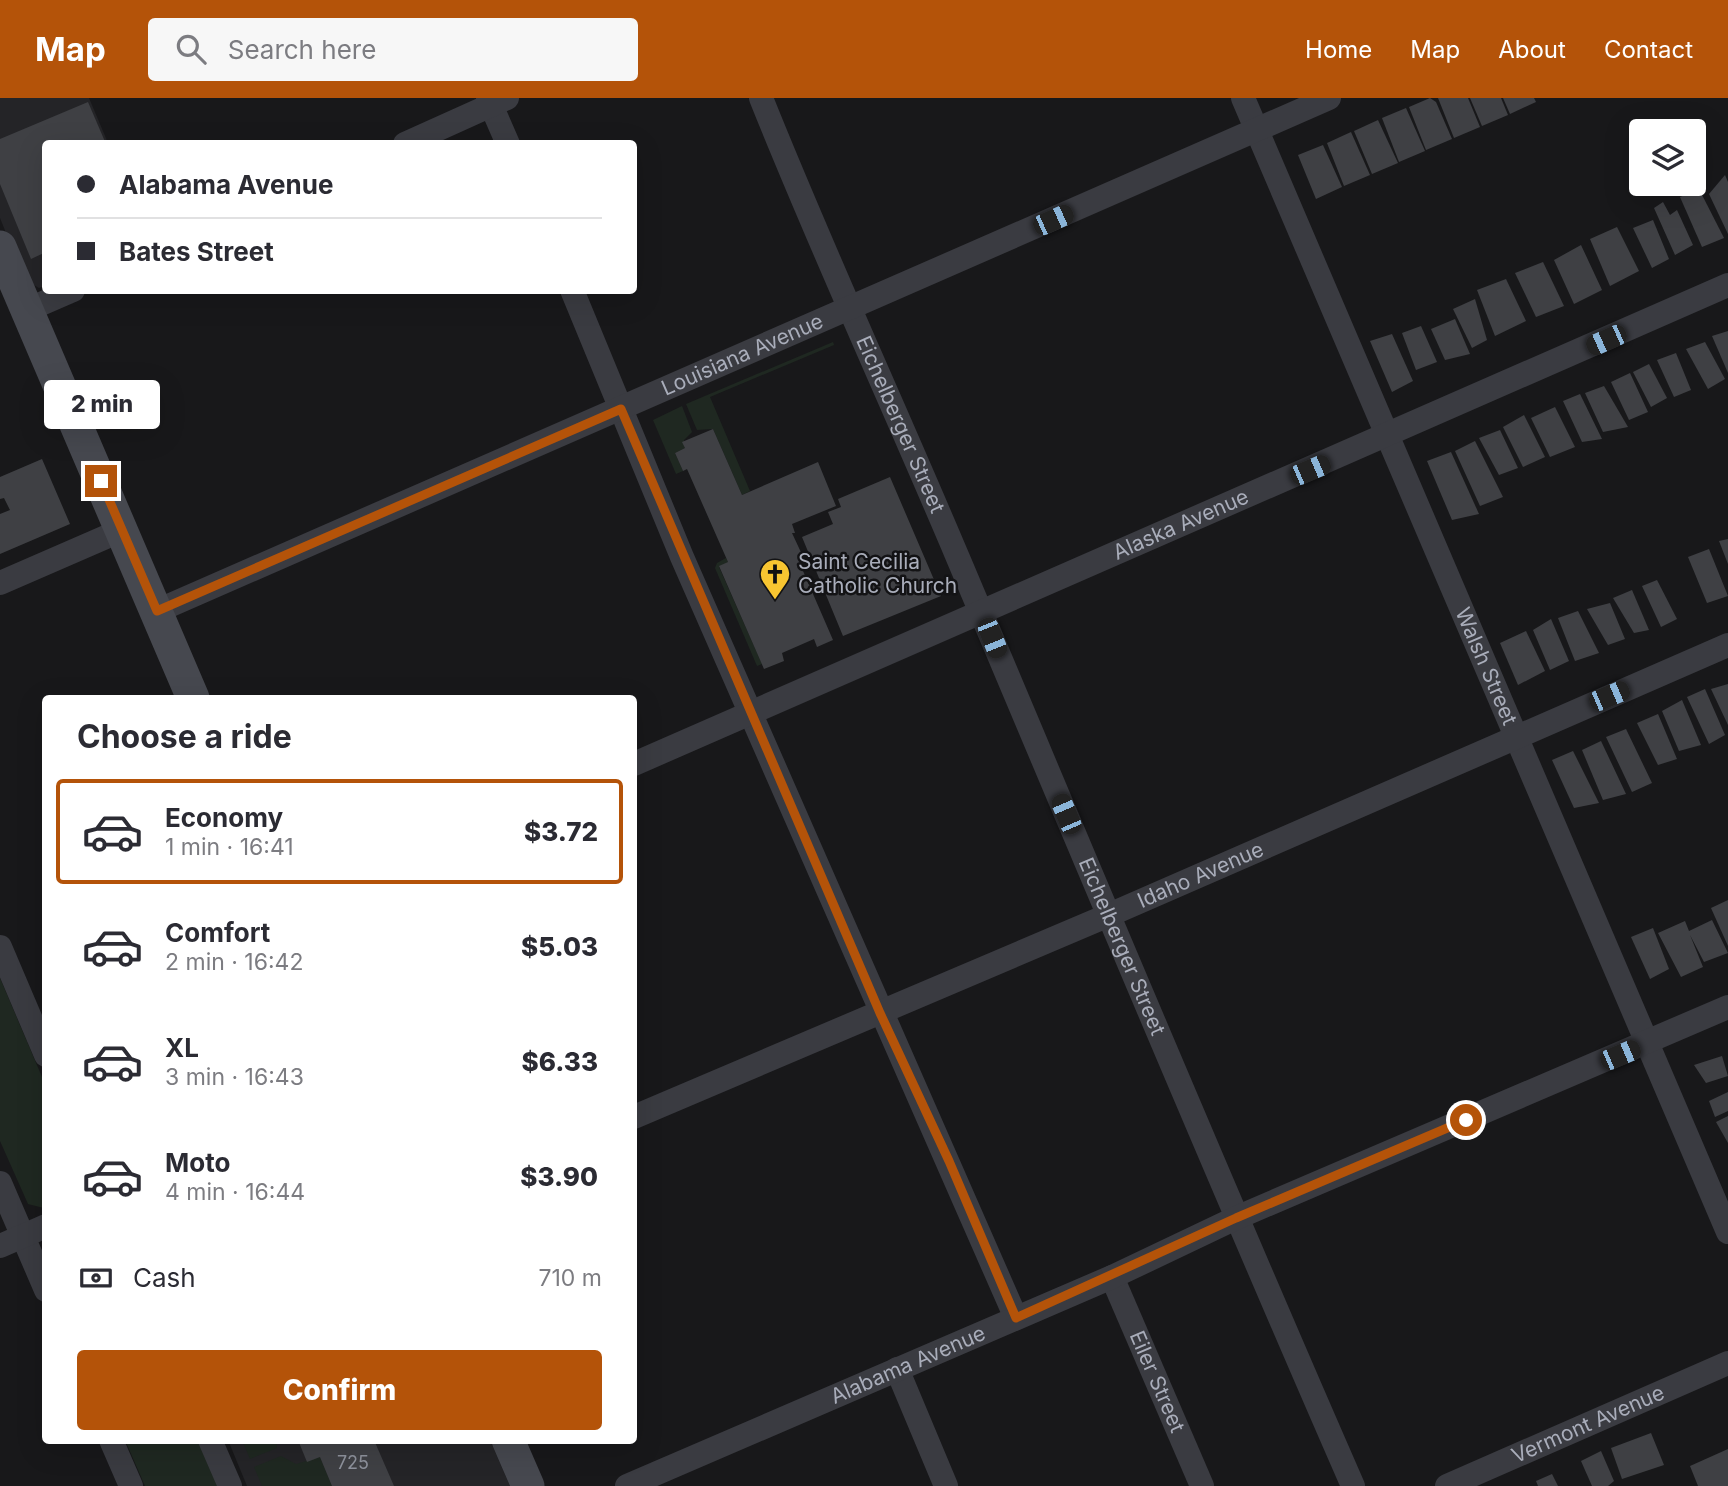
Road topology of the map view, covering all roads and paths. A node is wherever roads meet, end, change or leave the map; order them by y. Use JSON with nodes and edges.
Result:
{"nodes":[{"id":1,"x":761,"y":98,"type":"edge"},
{"id":2,"x":1243,"y":98,"type":"edge"},
{"id":3,"x":1329,"y":98,"type":"edge"},
{"id":4,"x":496,"y":100,"type":"edge"},
{"id":5,"x":1257,"y":129,"type":"junction"},
{"id":6,"x":413,"y":140,"type":"edge"},
{"id":7,"x":507,"y":140,"type":"edge"},
{"id":8,"x":0,"y":247,"type":"edge"},
{"id":9,"x":1728,"y":285,"type":"edge"},
{"id":10,"x":64,"y":294,"type":"edge"},
{"id":11,"x":574,"y":294,"type":"edge"},
{"id":12,"x":27,"y":310,"type":"junction"},
{"id":13,"x":848,"y":310,"type":"junction"},
{"id":14,"x":621,"y":409,"type":"junction"},
{"id":15,"x":1386,"y":437,"type":"junction"},
{"id":16,"x":122,"y":530,"type":"junction"},
{"id":17,"x":0,"y":583,"type":"edge"},
{"id":18,"x":157,"y":611,"type":"junction"},
{"id":19,"x":982,"y":613,"type":"junction"},
{"id":20,"x":1728,"y":645,"type":"edge"},
{"id":21,"x":192,"y":695,"type":"edge"},
{"id":22,"x":752,"y":713,"type":"junction"},
{"id":23,"x":1514,"y":738,"type":"junction"},
{"id":24,"x":637,"y":763,"type":"edge"},
{"id":25,"x":1109,"y":915,"type":"junction"},
{"id":26,"x":0,"y":947,"type":"edge"},
{"id":27,"x":1728,"y":1007,"type":"edge"},
{"id":28,"x":880,"y":1013,"type":"junction"},
{"id":29,"x":1645,"y":1044,"type":"junction"},
{"id":30,"x":42,"y":1046,"type":"edge"},
{"id":31,"x":637,"y":1116,"type":"edge"},
{"id":32,"x":0,"y":1183,"type":"edge"},
{"id":33,"x":1236,"y":1218,"type":"junction"},
{"id":34,"x":42,"y":1228,"type":"edge"},
{"id":35,"x":1728,"y":1232,"type":"edge"},
{"id":36,"x":11,"y":1241,"type":"edge"},
{"id":37,"x":1112,"y":1277,"type":"junction"},
{"id":38,"x":42,"y":1284,"type":"edge"},
{"id":39,"x":1016,"y":1318,"type":"junction"},
{"id":40,"x":1728,"y":1363,"type":"edge"},
{"id":41,"x":897,"y":1369,"type":"junction"},
{"id":42,"x":113,"y":1444,"type":"edge"},
{"id":43,"x":212,"y":1444,"type":"edge"},
{"id":44,"x":511,"y":1444,"type":"edge"},
{"id":45,"x":131,"y":1486,"type":"edge"},
{"id":46,"x":230,"y":1486,"type":"edge"},
{"id":47,"x":528,"y":1486,"type":"edge"},
{"id":48,"x":627,"y":1486,"type":"edge"},
{"id":49,"x":946,"y":1486,"type":"edge"},
{"id":50,"x":1202,"y":1486,"type":"edge"},
{"id":51,"x":1353,"y":1486,"type":"edge"},
{"id":52,"x":1447,"y":1486,"type":"edge"}],
"edges":[{"from":1,"to":13,"type":"street","name":"Eichelberger Street"},
{"from":2,"to":5,"type":"street","name":"Walsh Street"},
{"from":3,"to":5,"type":"street","name":"Louisiana Avenue"},
{"from":4,"to":6,"type":"street"},
{"from":4,"to":7,"type":"street"},
{"from":5,"to":13,"type":"street","name":"Louisiana Avenue"},
{"from":5,"to":15,"type":"street","name":"Walsh Street"},
{"from":8,"to":12,"type":"main road"},
{"from":9,"to":15,"type":"street","name":"Alaska Avenue"},
{"from":10,"to":12,"type":"street"},
{"from":11,"to":14,"type":"street"},
{"from":12,"to":16,"type":"main road"},
{"from":13,"to":14,"type":"street","name":"Louisiana Avenue"},
{"from":13,"to":19,"type":"street","name":"Eichelberger Street"},
{"from":14,"to":18,"type":"street","name":"Louisiana Avenue"},
{"from":14,"to":22,"type":"street"},
{"from":15,"to":19,"type":"street","name":"Alaska Avenue"},
{"from":15,"to":23,"type":"street","name":"Walsh Street"},
{"from":16,"to":17,"type":"street"},
{"from":16,"to":18,"type":"main road"},
{"from":18,"to":21,"type":"main road"},
{"from":19,"to":22,"type":"street","name":"Alaska Avenue"},
{"from":19,"to":25,"type":"street","name":"Eichelberger Street"},
{"from":20,"to":23,"type":"street","name":"Idaho Avenue"},
{"from":22,"to":24,"type":"street","name":"Alaska Avenue"},
{"from":22,"to":28,"type":"street"},
{"from":23,"to":25,"type":"street","name":"Idaho Avenue"},
{"from":23,"to":29,"type":"street","name":"Walsh Street"},
{"from":25,"to":28,"type":"street","name":"Idaho Avenue"},
{"from":25,"to":33,"type":"street","name":"Eichelberger Street"},
{"from":26,"to":30,"type":"street"},
{"from":27,"to":29,"type":"street","name":"Alabama Avenue"},
{"from":28,"to":31,"type":"street","name":"Idaho Avenue"},
{"from":28,"to":39,"type":"street"},
{"from":29,"to":33,"type":"street","name":"Alabama Avenue"},
{"from":29,"to":35,"type":"street","name":"Walsh Street"},
{"from":32,"to":36,"type":"street"},
{"from":33,"to":37,"type":"street","name":"Alabama Avenue"},
{"from":33,"to":51,"type":"street","name":"Eichelberger Street"},
{"from":34,"to":36,"type":"street"},
{"from":36,"to":38,"type":"street"},
{"from":37,"to":39,"type":"street","name":"Alabama Avenue"},
{"from":37,"to":50,"type":"street","name":"Eiler Street"},
{"from":39,"to":41,"type":"street","name":"Alabama Avenue"},
{"from":40,"to":52,"type":"street","name":"Vermont Avenue"},
{"from":41,"to":48,"type":"street","name":"Alabama Avenue"},
{"from":41,"to":49,"type":"street"},
{"from":42,"to":45,"type":"street"},
{"from":43,"to":46,"type":"street"},
{"from":44,"to":47,"type":"main road"}]}
